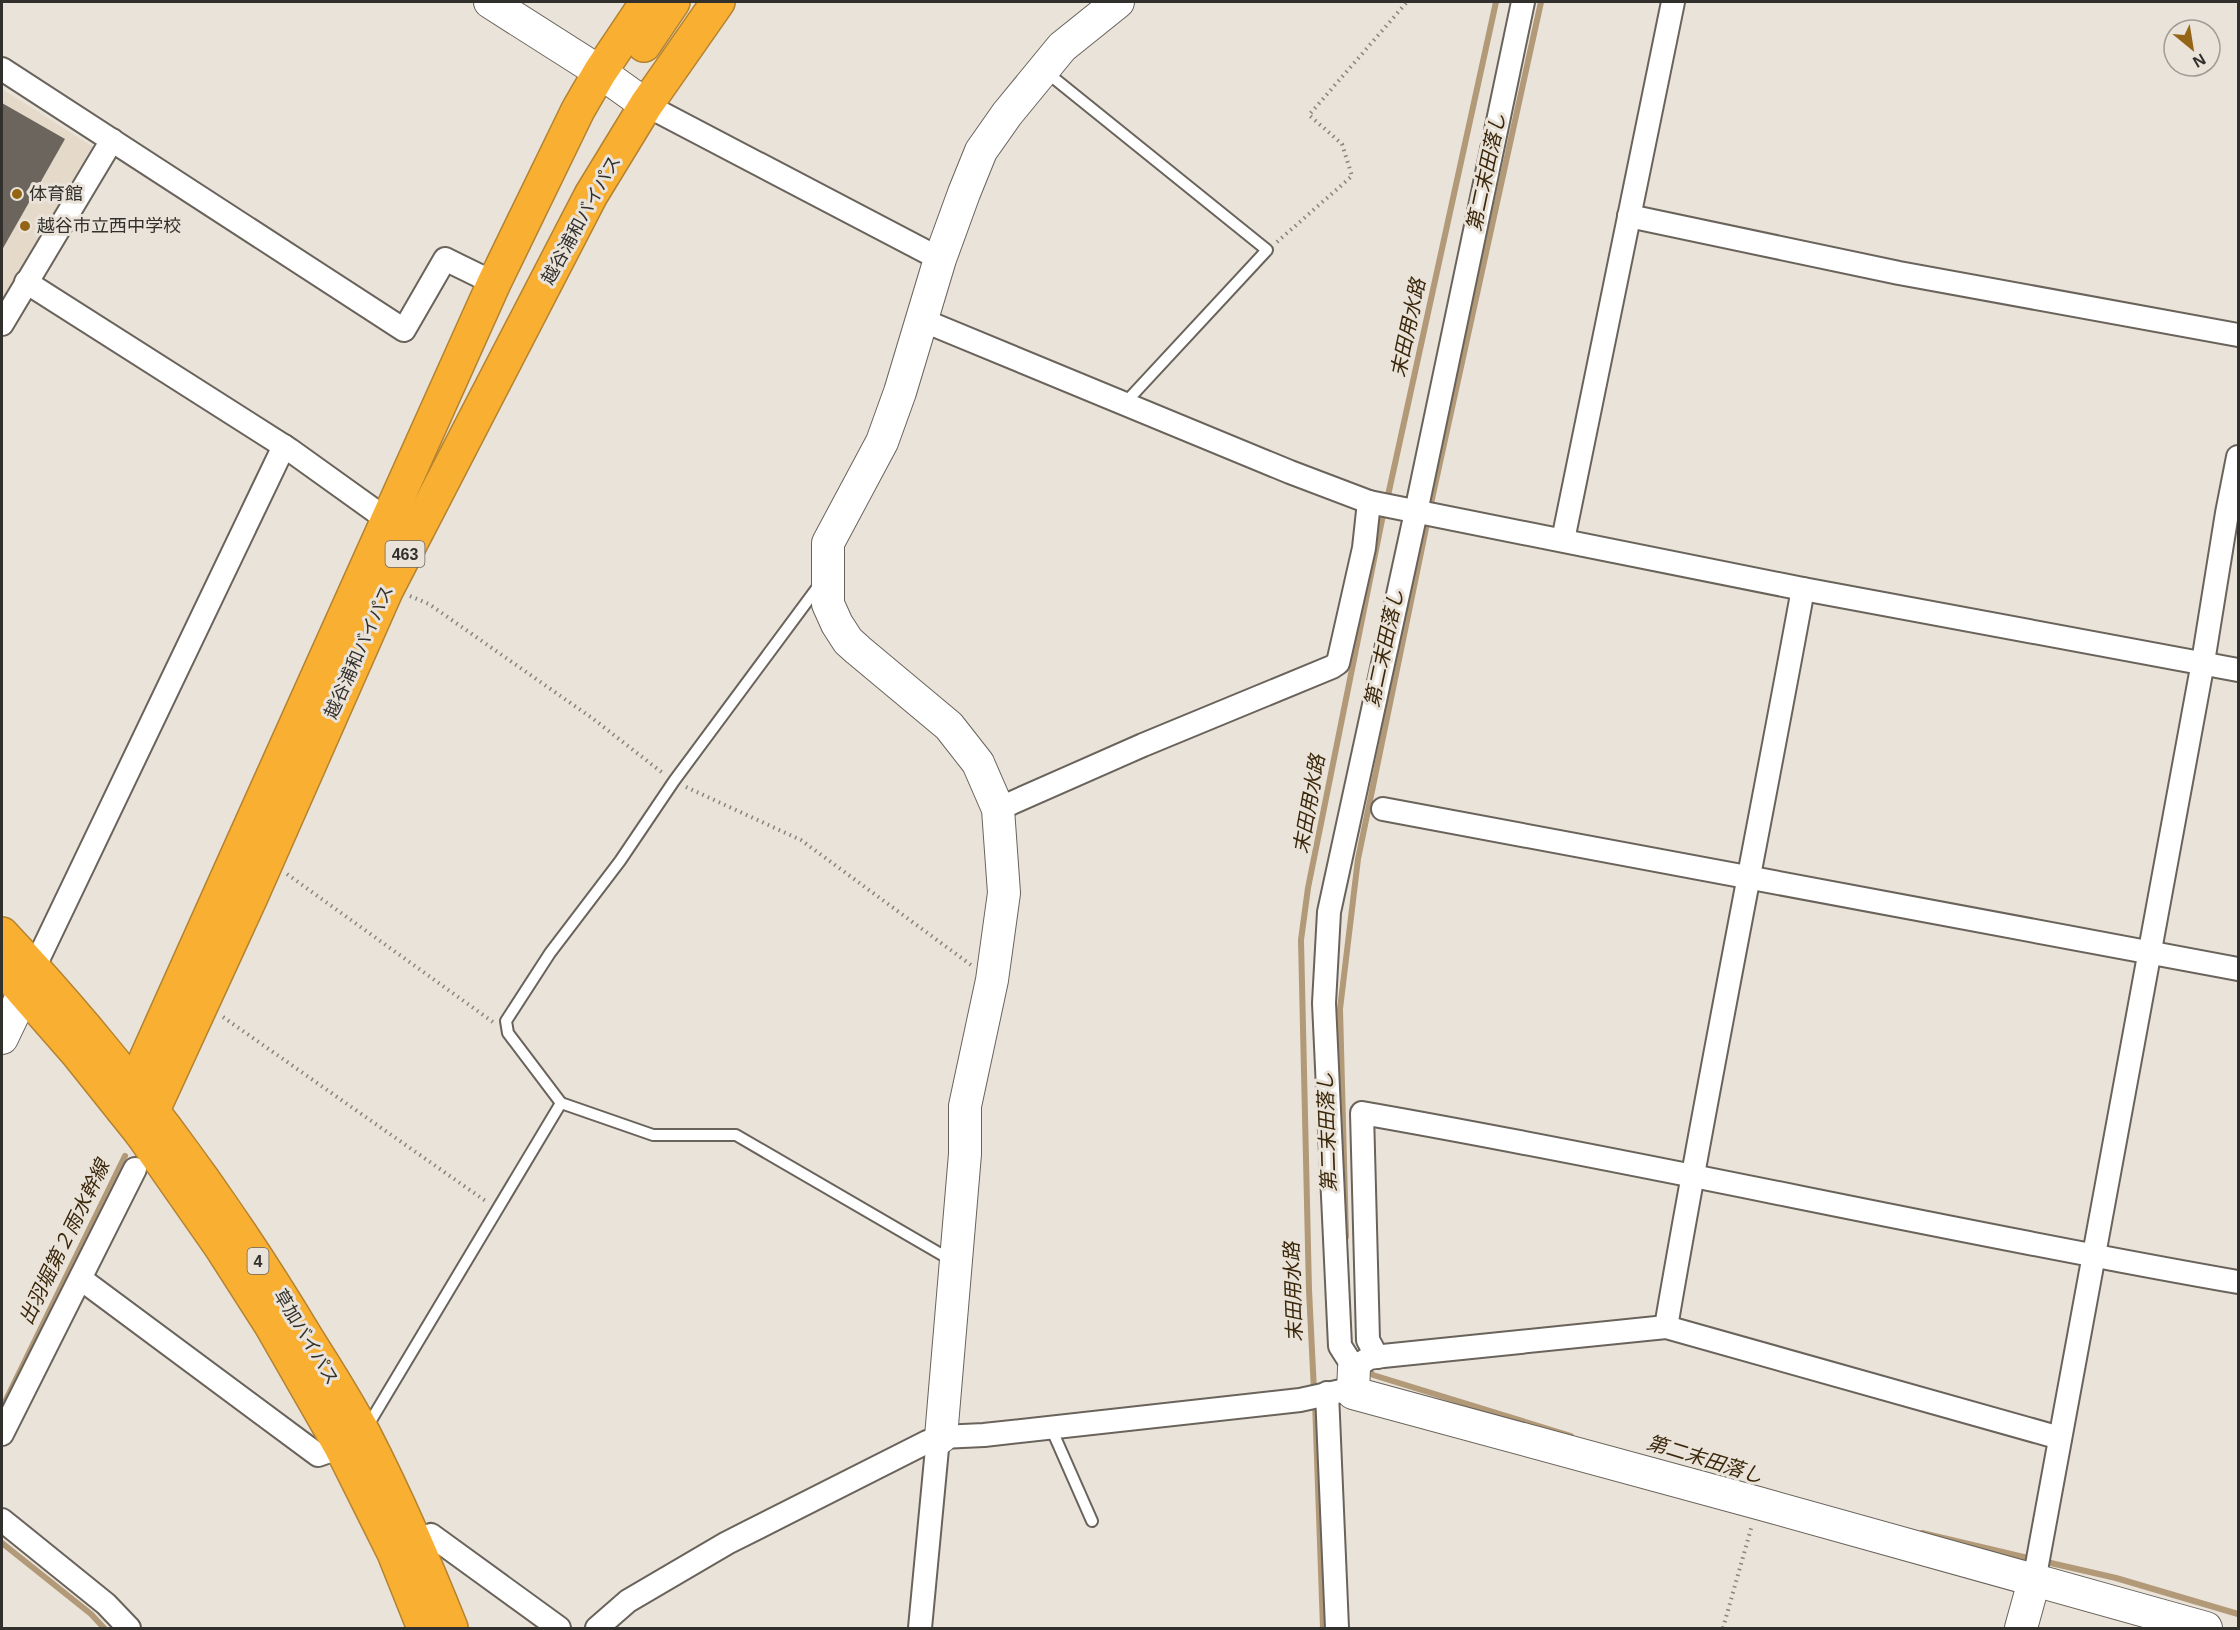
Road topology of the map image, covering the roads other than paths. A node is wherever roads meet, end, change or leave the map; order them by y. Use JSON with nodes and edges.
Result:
{"nodes":[{"id":1,"x":490,"y":2,"type":"edge"},
{"id":2,"x":647,"y":2,"type":"edge"},
{"id":3,"x":673,"y":2,"type":"edge"},
{"id":4,"x":718,"y":2,"type":"edge"},
{"id":5,"x":1118,"y":2,"type":"edge"},
{"id":6,"x":1523,"y":2,"type":"edge"},
{"id":7,"x":1673,"y":2,"type":"edge"},
{"id":8,"x":2,"y":69,"type":"edge"},
{"id":9,"x":1043,"y":70,"type":"junction"},
{"id":10,"x":609,"y":78,"type":"junction"},
{"id":11,"x":646,"y":105,"type":"junction"},
{"id":12,"x":112,"y":140,"type":"junction"},
{"id":13,"x":1629,"y":216,"type":"junction"},
{"id":14,"x":940,"y":259,"type":"junction"},
{"id":15,"x":26,"y":282,"type":"junction"},
{"id":16,"x":494,"y":283,"type":"junction"},
{"id":17,"x":922,"y":320,"type":"junction"},
{"id":18,"x":2,"y":324,"type":"edge"},
{"id":19,"x":2238,"y":335,"type":"edge"},
{"id":20,"x":1125,"y":404,"type":"junction"},
{"id":21,"x":284,"y":446,"type":"junction"},
{"id":22,"x":2238,"y":457,"type":"edge"},
{"id":23,"x":1370,"y":502,"type":"junction"},
{"id":24,"x":1416,"y":512,"type":"junction"},
{"id":25,"x":389,"y":521,"type":"junction"},
{"id":26,"x":1563,"y":540,"type":"junction"},
{"id":27,"x":827,"y":574,"type":"junction"},
{"id":28,"x":1803,"y":589,"type":"junction"},
{"id":29,"x":2203,"y":662,"type":"junction"},
{"id":30,"x":2238,"y":670,"type":"edge"},
{"id":31,"x":998,"y":809,"type":"junction"},
{"id":32,"x":1383,"y":809,"type":"dead end"},
{"id":33,"x":1750,"y":879,"type":"junction"},
{"id":34,"x":2,"y":934,"type":"edge"},
{"id":35,"x":2149,"y":952,"type":"junction"},
{"id":36,"x":2,"y":967,"type":"edge"},
{"id":37,"x":2238,"y":969,"type":"edge"},
{"id":38,"x":29,"y":980,"type":"junction"},
{"id":39,"x":2,"y":1038,"type":"edge"},
{"id":40,"x":561,"y":1103,"type":"junction"},
{"id":41,"x":139,"y":1110,"type":"junction"},
{"id":42,"x":135,"y":1169,"type":"dead end"},
{"id":43,"x":1692,"y":1174,"type":"junction"},
{"id":44,"x":2092,"y":1256,"type":"junction"},
{"id":45,"x":957,"y":1263,"type":"junction"},
{"id":46,"x":81,"y":1279,"type":"junction"},
{"id":47,"x":2238,"y":1282,"type":"edge"},
{"id":48,"x":1666,"y":1327,"type":"junction"},
{"id":49,"x":1353,"y":1378,"type":"junction"},
{"id":50,"x":1051,"y":1428,"type":"junction"},
{"id":51,"x":2,"y":1434,"type":"edge"},
{"id":52,"x":940,"y":1438,"type":"junction"},
{"id":53,"x":2060,"y":1438,"type":"junction"},
{"id":54,"x":352,"y":1440,"type":"junction"},
{"id":55,"x":2,"y":1520,"type":"edge"},
{"id":56,"x":1092,"y":1521,"type":"dead end"},
{"id":57,"x":416,"y":1542,"type":"junction"},
{"id":58,"x":2034,"y":1581,"type":"junction"},
{"id":59,"x":129,"y":1629,"type":"edge"},
{"id":60,"x":424,"y":1629,"type":"edge"},
{"id":61,"x":452,"y":1629,"type":"edge"},
{"id":62,"x":559,"y":1629,"type":"edge"},
{"id":63,"x":597,"y":1629,"type":"edge"},
{"id":64,"x":920,"y":1629,"type":"edge"},
{"id":65,"x":1337,"y":1629,"type":"edge"},
{"id":66,"x":2021,"y":1629,"type":"edge"},
{"id":67,"x":2206,"y":1629,"type":"edge"}],
"edges":[{"from":1,"to":10,"type":"street"},
{"from":2,"to":10,"type":"highway","name":"越谷浦和バイパス","number":"463"},
{"from":3,"to":10,"type":"highway"},
{"from":4,"to":11,"type":"highway","name":"越谷浦和バイパス","number":"463"},
{"from":5,"to":9,"type":"street"},
{"from":6,"to":24,"type":"street"},
{"from":7,"to":13,"type":"street"},
{"from":8,"to":12,"type":"street"},
{"from":9,"to":14,"type":"street"},
{"from":9,"to":20,"type":"lane"},
{"from":10,"to":11,"type":"street"},
{"from":10,"to":16,"type":"highway","name":"越谷浦和バイパス","number":"463"},
{"from":11,"to":14,"type":"street"},
{"from":11,"to":41,"type":"highway","name":"越谷浦和バイパス","number":"463"},
{"from":12,"to":15,"type":"street"},
{"from":12,"to":16,"type":"street"},
{"from":13,"to":19,"type":"street"},
{"from":13,"to":26,"type":"street"},
{"from":14,"to":17,"type":"street"},
{"from":15,"to":18,"type":"street"},
{"from":15,"to":21,"type":"street"},
{"from":16,"to":25,"type":"highway","name":"越谷浦和バイパス","number":"463"},
{"from":17,"to":20,"type":"street"},
{"from":17,"to":27,"type":"street"},
{"from":20,"to":23,"type":"street"},
{"from":21,"to":25,"type":"street"},
{"from":21,"to":38,"type":"street"},
{"from":22,"to":29,"type":"street"},
{"from":23,"to":24,"type":"street"},
{"from":23,"to":31,"type":"street"},
{"from":24,"to":26,"type":"street"},
{"from":24,"to":49,"type":"street"},
{"from":25,"to":41,"type":"highway","name":"越谷浦和バイパス","number":"463"},
{"from":26,"to":28,"type":"street"},
{"from":27,"to":31,"type":"street"},
{"from":27,"to":40,"type":"lane"},
{"from":28,"to":29,"type":"street"},
{"from":28,"to":33,"type":"street"},
{"from":29,"to":30,"type":"street"},
{"from":29,"to":35,"type":"street"},
{"from":31,"to":45,"type":"street"},
{"from":32,"to":33,"type":"street"},
{"from":33,"to":35,"type":"street"},
{"from":33,"to":43,"type":"street"},
{"from":34,"to":38,"type":"highway","name":"草加バイパス","number":"4"},
{"from":35,"to":37,"type":"street"},
{"from":35,"to":44,"type":"street"},
{"from":36,"to":38,"type":"highway","name":"草加バイパス","number":"4"},
{"from":38,"to":39,"type":"street"},
{"from":38,"to":41,"type":"highway","name":"草加バイパス","number":"4"},
{"from":40,"to":45,"type":"lane"},
{"from":40,"to":54,"type":"lane"},
{"from":41,"to":54,"type":"highway","name":"草加バイパス","number":"4"},
{"from":42,"to":46,"type":"street"},
{"from":43,"to":44,"type":"street"},
{"from":43,"to":48,"type":"street"},
{"from":43,"to":49,"type":"street"},
{"from":44,"to":47,"type":"street"},
{"from":44,"to":53,"type":"street"},
{"from":45,"to":52,"type":"street"},
{"from":46,"to":51,"type":"street"},
{"from":46,"to":54,"type":"street"},
{"from":48,"to":49,"type":"street"},
{"from":48,"to":53,"type":"street"},
{"from":49,"to":50,"type":"street"},
{"from":49,"to":58,"type":"street"},
{"from":49,"to":65,"type":"street"},
{"from":50,"to":52,"type":"street"},
{"from":50,"to":56,"type":"lane"},
{"from":52,"to":63,"type":"street"},
{"from":52,"to":64,"type":"street"},
{"from":53,"to":58,"type":"street"},
{"from":54,"to":57,"type":"highway","name":"草加バイパス","number":"4"},
{"from":54,"to":60,"type":"highway","name":"草加バイパス","number":"4"},
{"from":55,"to":59,"type":"street"},
{"from":57,"to":61,"type":"highway","name":"草加バイパス","number":"4"},
{"from":57,"to":62,"type":"street"},
{"from":58,"to":66,"type":"street"},
{"from":58,"to":67,"type":"street"}]}
